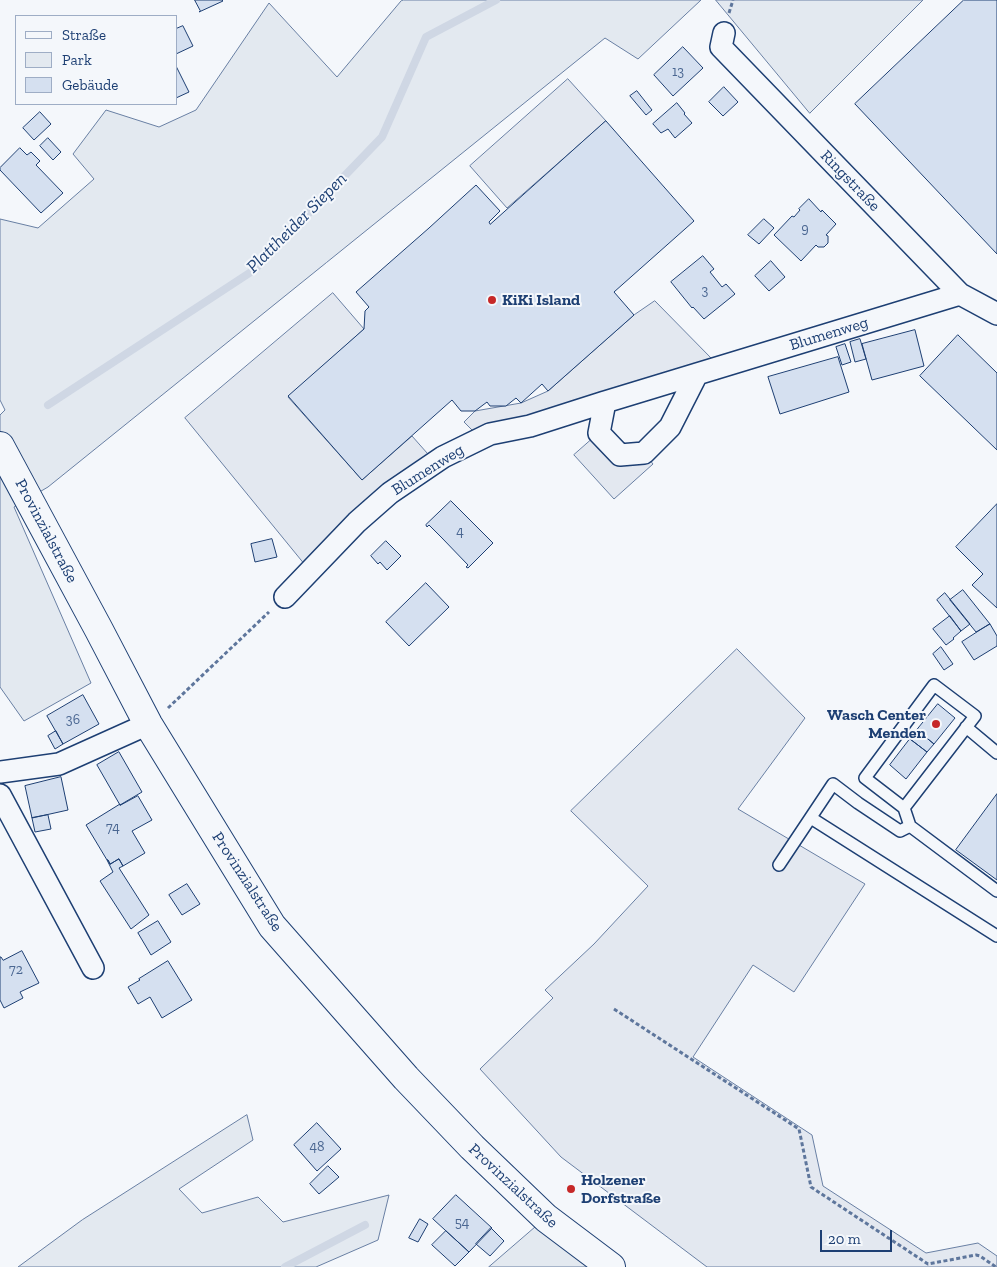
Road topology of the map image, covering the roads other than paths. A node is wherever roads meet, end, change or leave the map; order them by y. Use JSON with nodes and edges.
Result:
{"nodes":[{"id":1,"x":724,"y":33,"type":"dead end"},
{"id":2,"x":960,"y":294,"type":"junction"},
{"id":3,"x":997,"y":314,"type":"edge"},
{"id":4,"x":697,"y":374,"type":"junction"},
{"id":5,"x":605,"y":402,"type":"junction"},
{"id":6,"x":0,"y":446,"type":"edge"},
{"id":7,"x":285,"y":597,"type":"road end"},
{"id":8,"x":148,"y":724,"type":"junction"},
{"id":9,"x":966,"y":728,"type":"junction"},
{"id":10,"x":997,"y":753,"type":"edge"},
{"id":11,"x":0,"y":772,"type":"edge"},
{"id":12,"x":0,"y":795,"type":"edge"},
{"id":13,"x":904,"y":808,"type":"junction"},
{"id":14,"x":811,"y":818,"type":"junction"},
{"id":15,"x":910,"y":826,"type":"junction"},
{"id":16,"x":779,"y":865,"type":"dead end"},
{"id":17,"x":997,"y":891,"type":"edge"},
{"id":18,"x":997,"y":936,"type":"edge"},
{"id":19,"x":93,"y":968,"type":"dead end"},
{"id":20,"x":611,"y":1267,"type":"edge"}],
"edges":[{"from":1,"to":2,"type":"street","name":"Ringstraße"},
{"from":2,"to":3,"type":"street","name":"Ringstraße"},
{"from":2,"to":4,"type":"street","name":"Blumenweg"},
{"from":4,"to":5,"type":"street","name":"Blumenweg"},
{"from":4,"to":5,"type":"street"},
{"from":5,"to":7,"type":"street","name":"Blumenweg"},
{"from":6,"to":8,"type":"main road","name":"Provinzialstraße"},
{"from":8,"to":11,"type":"street"},
{"from":8,"to":20,"type":"main road","name":"Provinzialstraße"},
{"from":9,"to":10,"type":"lane"},
{"from":9,"to":13,"type":"lane"},
{"from":9,"to":13,"type":"lane"},
{"from":12,"to":19,"type":"street"},
{"from":13,"to":15,"type":"lane"},
{"from":14,"to":15,"type":"lane"},
{"from":14,"to":16,"type":"lane"},
{"from":14,"to":18,"type":"lane"},
{"from":15,"to":17,"type":"lane"}]}
